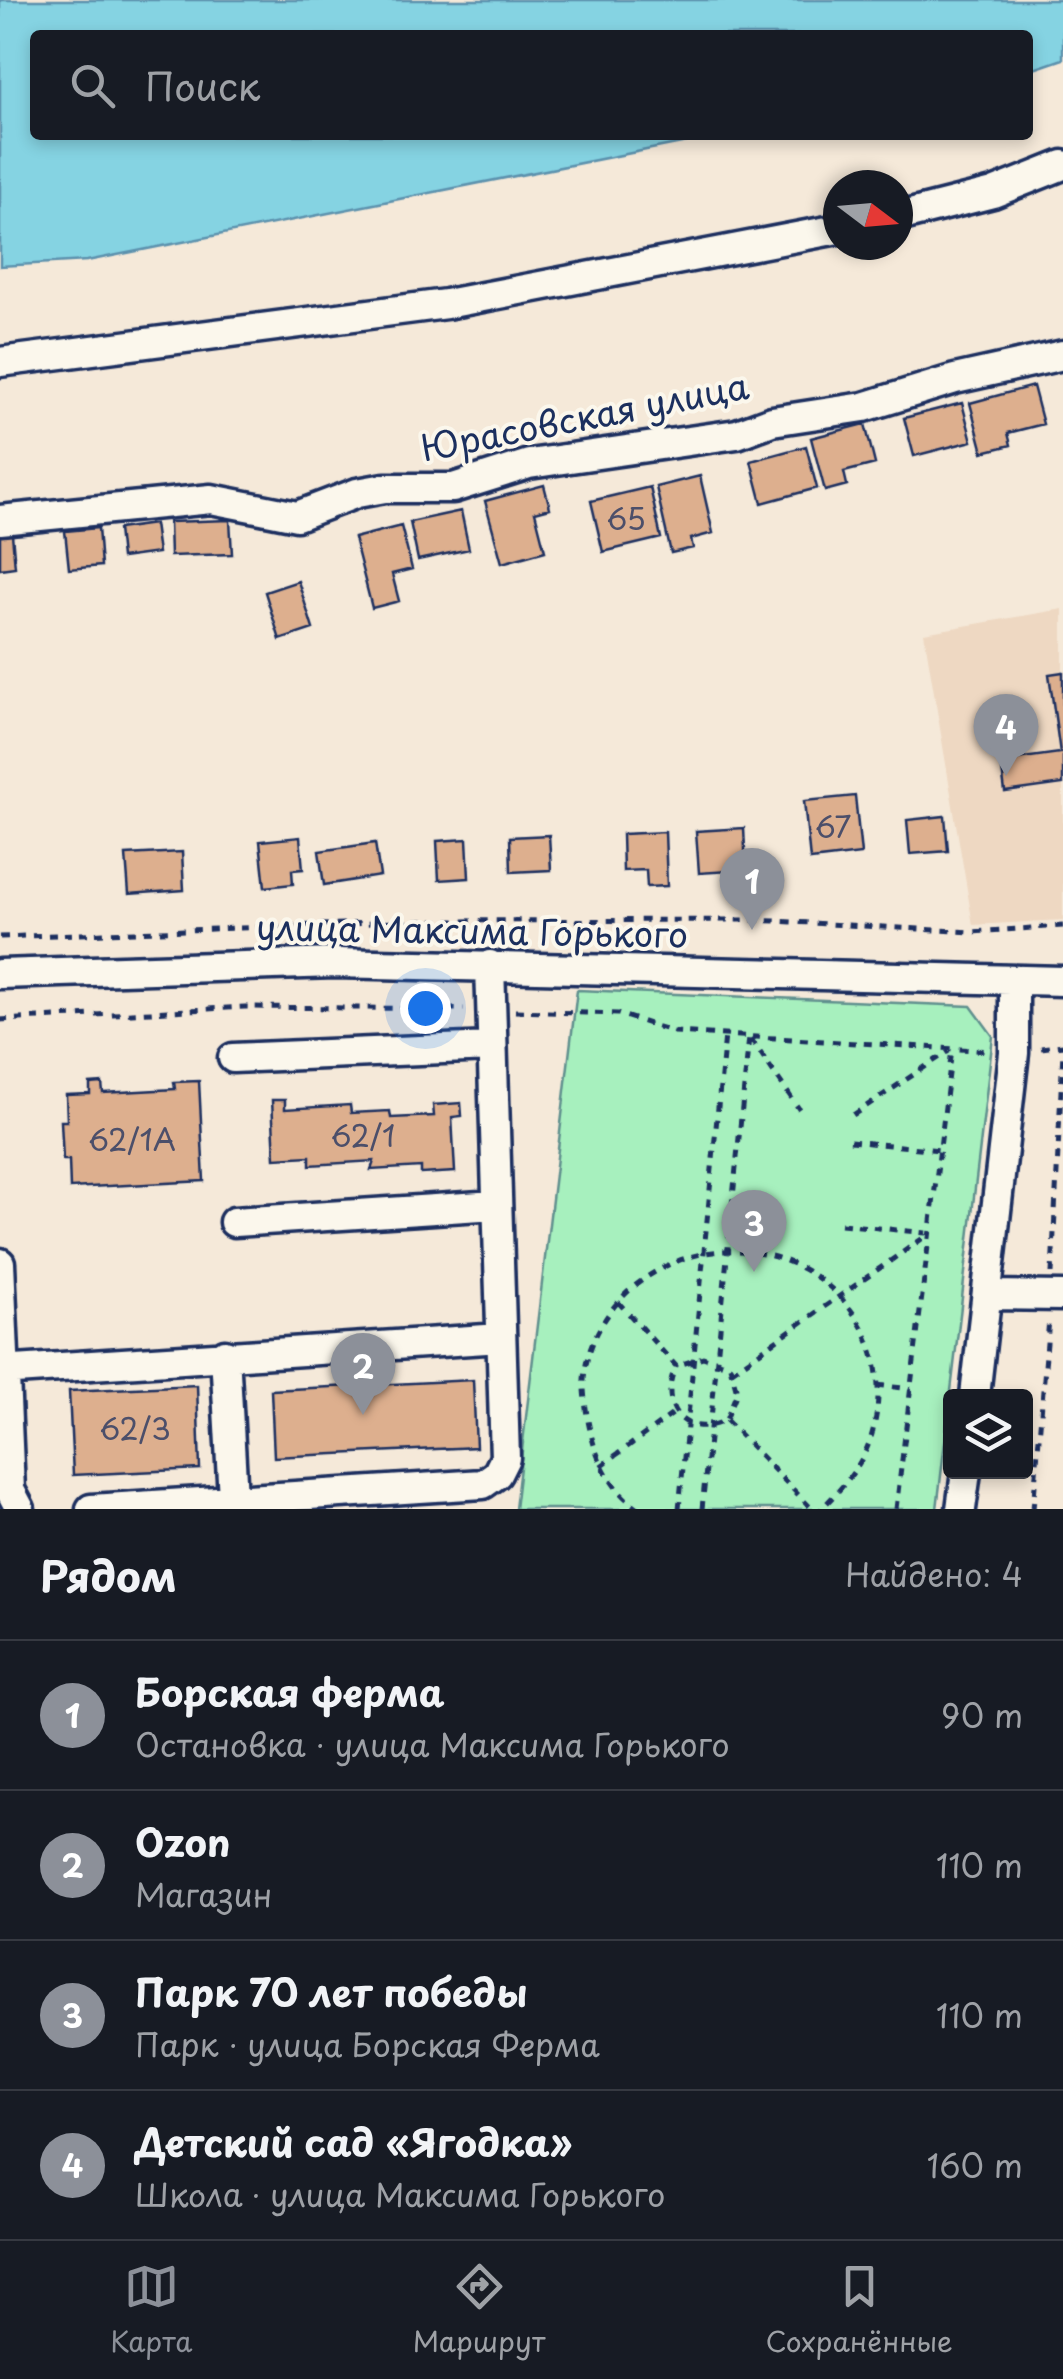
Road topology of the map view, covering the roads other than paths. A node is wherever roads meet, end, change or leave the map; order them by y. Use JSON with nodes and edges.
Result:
{"nodes":[{"id":1,"x":1063,"y":165,"type":"edge"},
{"id":2,"x":913,"y":213,"type":"edge"},
{"id":3,"x":823,"y":232,"type":"edge"},
{"id":4,"x":1063,"y":355,"type":"edge"},
{"id":5,"x":0,"y":362,"type":"edge"},
{"id":6,"x":0,"y":520,"type":"edge"},
{"id":7,"x":490,"y":965,"type":"junction"},
{"id":8,"x":0,"y":974,"type":"edge"},
{"id":9,"x":1014,"y":981,"type":"junction"},
{"id":10,"x":1063,"y":981,"type":"edge"},
{"id":11,"x":490,"y":1047,"type":"junction"},
{"id":12,"x":233,"y":1058,"type":"dead end"},
{"id":13,"x":496,"y":1205,"type":"junction"},
{"id":14,"x":234,"y":1222,"type":"dead end"},
{"id":15,"x":0,"y":1262,"type":"edge"},
{"id":16,"x":988,"y":1295,"type":"junction"},
{"id":17,"x":1057,"y":1296,"type":"edge"},
{"id":18,"x":501,"y":1338,"type":"junction"},
{"id":19,"x":224,"y":1354,"type":"junction"},
{"id":20,"x":2,"y":1370,"type":"edge"},
{"id":21,"x":976,"y":1389,"type":"edge"},
{"id":22,"x":965,"y":1479,"type":"edge"},
{"id":23,"x":232,"y":1498,"type":"junction"},
{"id":24,"x":20,"y":1509,"type":"edge"},
{"id":25,"x":91,"y":1509,"type":"edge"},
{"id":26,"x":961,"y":1509,"type":"edge"}],
"edges":[{"from":1,"to":2,"type":"street"},
{"from":3,"to":5,"type":"street"},
{"from":4,"to":6,"type":"street","name":"Юрасовская улица"},
{"from":7,"to":8,"type":"street","name":"улица Максима Горького"},
{"from":7,"to":9,"type":"street","name":"улица Максима Горького"},
{"from":7,"to":11,"type":"street"},
{"from":9,"to":10,"type":"street","name":"улица Максима Горького"},
{"from":9,"to":16,"type":"street"},
{"from":11,"to":12,"type":"street"},
{"from":11,"to":13,"type":"street"},
{"from":13,"to":14,"type":"street"},
{"from":13,"to":18,"type":"street"},
{"from":15,"to":20,"type":"street"},
{"from":16,"to":17,"type":"street"},
{"from":16,"to":21,"type":"street"},
{"from":18,"to":19,"type":"street"},
{"from":18,"to":23,"type":"street"},
{"from":19,"to":20,"type":"street"},
{"from":19,"to":23,"type":"street"},
{"from":20,"to":24,"type":"street"},
{"from":22,"to":26,"type":"street"},
{"from":23,"to":25,"type":"street"}]}
